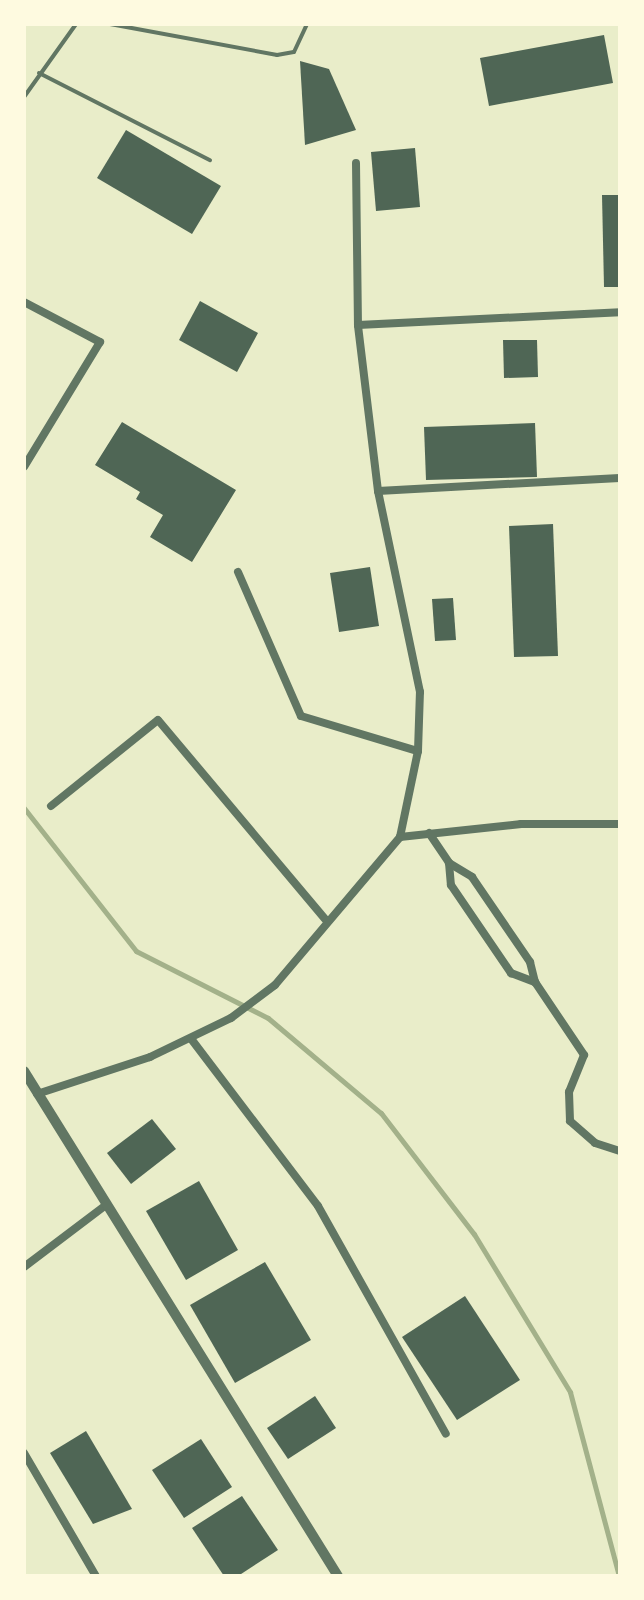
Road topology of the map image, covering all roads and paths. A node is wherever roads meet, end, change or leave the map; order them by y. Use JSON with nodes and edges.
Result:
{"nodes":[{"id":1,"x":76,"y":24,"type":"edge"},
{"id":2,"x":110,"y":24,"type":"edge"},
{"id":3,"x":307,"y":24,"type":"edge"},
{"id":4,"x":39,"y":73,"type":"junction"},
{"id":5,"x":24,"y":97,"type":"edge"},
{"id":6,"x":210,"y":160,"type":"dead end"},
{"id":7,"x":356,"y":163,"type":"dead end"},
{"id":8,"x":24,"y":302,"type":"edge"},
{"id":9,"x":620,"y":312,"type":"edge"},
{"id":10,"x":358,"y":325,"type":"junction"},
{"id":11,"x":24,"y":467,"type":"edge"},
{"id":12,"x":620,"y":478,"type":"edge"},
{"id":13,"x":378,"y":491,"type":"junction"},
{"id":14,"x":238,"y":572,"type":"dead end"},
{"id":15,"x":418,"y":751,"type":"junction"},
{"id":16,"x":51,"y":806,"type":"dead end"},
{"id":17,"x":620,"y":824,"type":"edge"},
{"id":18,"x":429,"y":833,"type":"junction"},
{"id":19,"x":400,"y":837,"type":"junction"},
{"id":20,"x":449,"y":863,"type":"junction"},
{"id":21,"x":325,"y":919,"type":"junction"},
{"id":22,"x":535,"y":982,"type":"junction"},
{"id":23,"x":192,"y":1040,"type":"junction"},
{"id":24,"x":24,"y":1071,"type":"edge"},
{"id":25,"x":37,"y":1094,"type":"junction"},
{"id":26,"x":620,"y":1151,"type":"edge"},
{"id":27,"x":106,"y":1205,"type":"junction"},
{"id":28,"x":24,"y":1267,"type":"edge"},
{"id":29,"x":446,"y":1434,"type":"dead end"},
{"id":30,"x":24,"y":1453,"type":"edge"},
{"id":31,"x":96,"y":1576,"type":"edge"},
{"id":32,"x":338,"y":1576,"type":"edge"}],
"edges":[{"from":1,"to":4,"type":"lane"},
{"from":2,"to":3,"type":"lane"},
{"from":4,"to":5,"type":"lane"},
{"from":4,"to":6,"type":"lane"},
{"from":7,"to":10,"type":"street"},
{"from":8,"to":11,"type":"street"},
{"from":9,"to":10,"type":"street"},
{"from":10,"to":13,"type":"street"},
{"from":12,"to":13,"type":"street"},
{"from":13,"to":15,"type":"street"},
{"from":14,"to":15,"type":"street"},
{"from":15,"to":19,"type":"street"},
{"from":16,"to":21,"type":"street"},
{"from":17,"to":18,"type":"street"},
{"from":18,"to":19,"type":"street"},
{"from":18,"to":20,"type":"street"},
{"from":19,"to":21,"type":"street"},
{"from":20,"to":22,"type":"street"},
{"from":20,"to":22,"type":"street"},
{"from":21,"to":23,"type":"street"},
{"from":22,"to":26,"type":"street"},
{"from":23,"to":25,"type":"street"},
{"from":23,"to":29,"type":"street"},
{"from":24,"to":25,"type":"street"},
{"from":25,"to":27,"type":"street"},
{"from":27,"to":28,"type":"street"},
{"from":27,"to":32,"type":"street"},
{"from":30,"to":31,"type":"street"}]}
